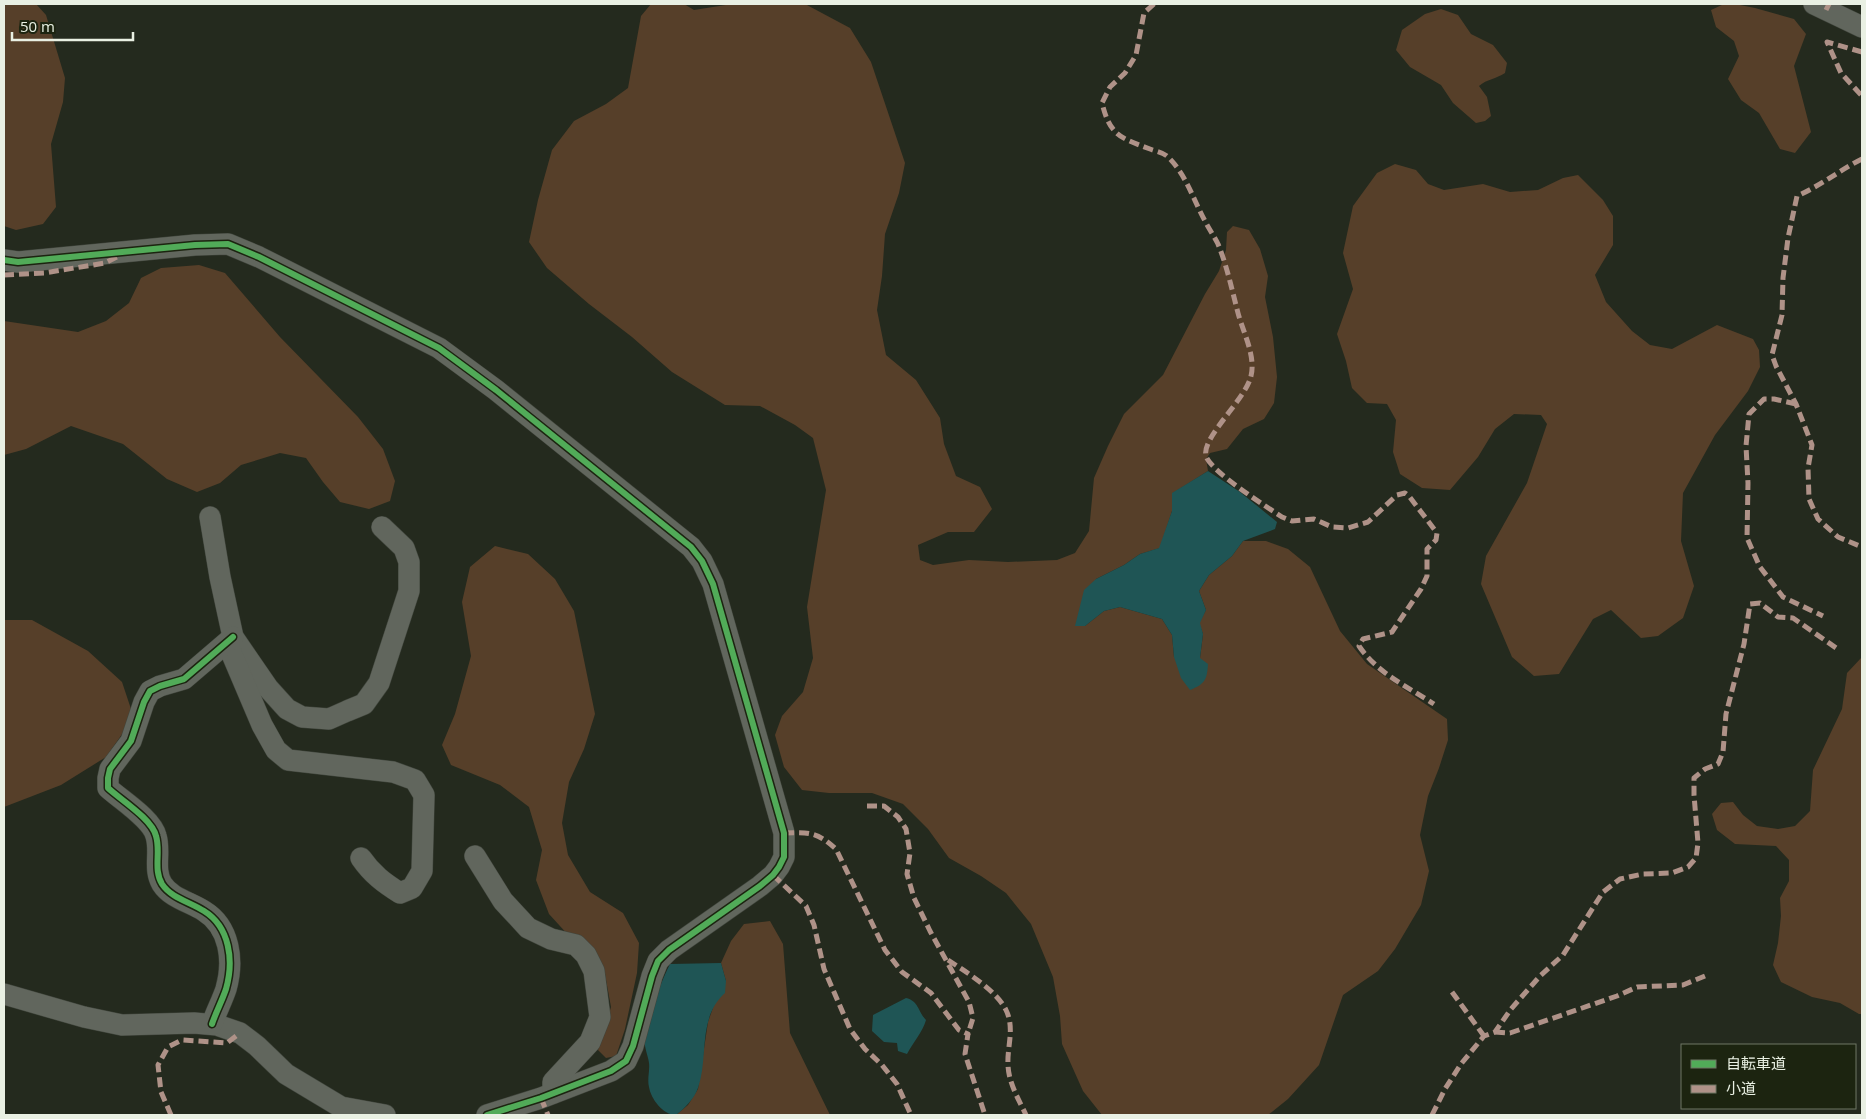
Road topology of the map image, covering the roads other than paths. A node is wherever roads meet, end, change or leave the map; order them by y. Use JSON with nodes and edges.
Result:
{"nodes":[{"id":1,"x":1814,"y":4,"type":"edge"},
{"id":2,"x":1862,"y":28,"type":"edge"},
{"id":3,"x":4,"y":260,"type":"edge"},
{"id":4,"x":210,"y":517,"type":"dead end"},
{"id":5,"x":382,"y":527,"type":"dead end"},
{"id":6,"x":230,"y":640,"type":"junction"},
{"id":7,"x":475,"y":856,"type":"dead end"},
{"id":8,"x":361,"y":858,"type":"dead end"},
{"id":9,"x":4,"y":994,"type":"edge"},
{"id":10,"x":212,"y":1024,"type":"junction"},
{"id":11,"x":553,"y":1093,"type":"junction"},
{"id":12,"x":384,"y":1115,"type":"edge"},
{"id":13,"x":487,"y":1115,"type":"edge"}],
"edges":[{"from":1,"to":2,"type":"street"},
{"from":3,"to":11,"type":"street"},
{"from":4,"to":6,"type":"street"},
{"from":5,"to":6,"type":"street"},
{"from":6,"to":8,"type":"street"},
{"from":6,"to":10,"type":"street"},
{"from":7,"to":11,"type":"street"},
{"from":9,"to":10,"type":"street"},
{"from":10,"to":12,"type":"street"},
{"from":11,"to":13,"type":"street"}]}
